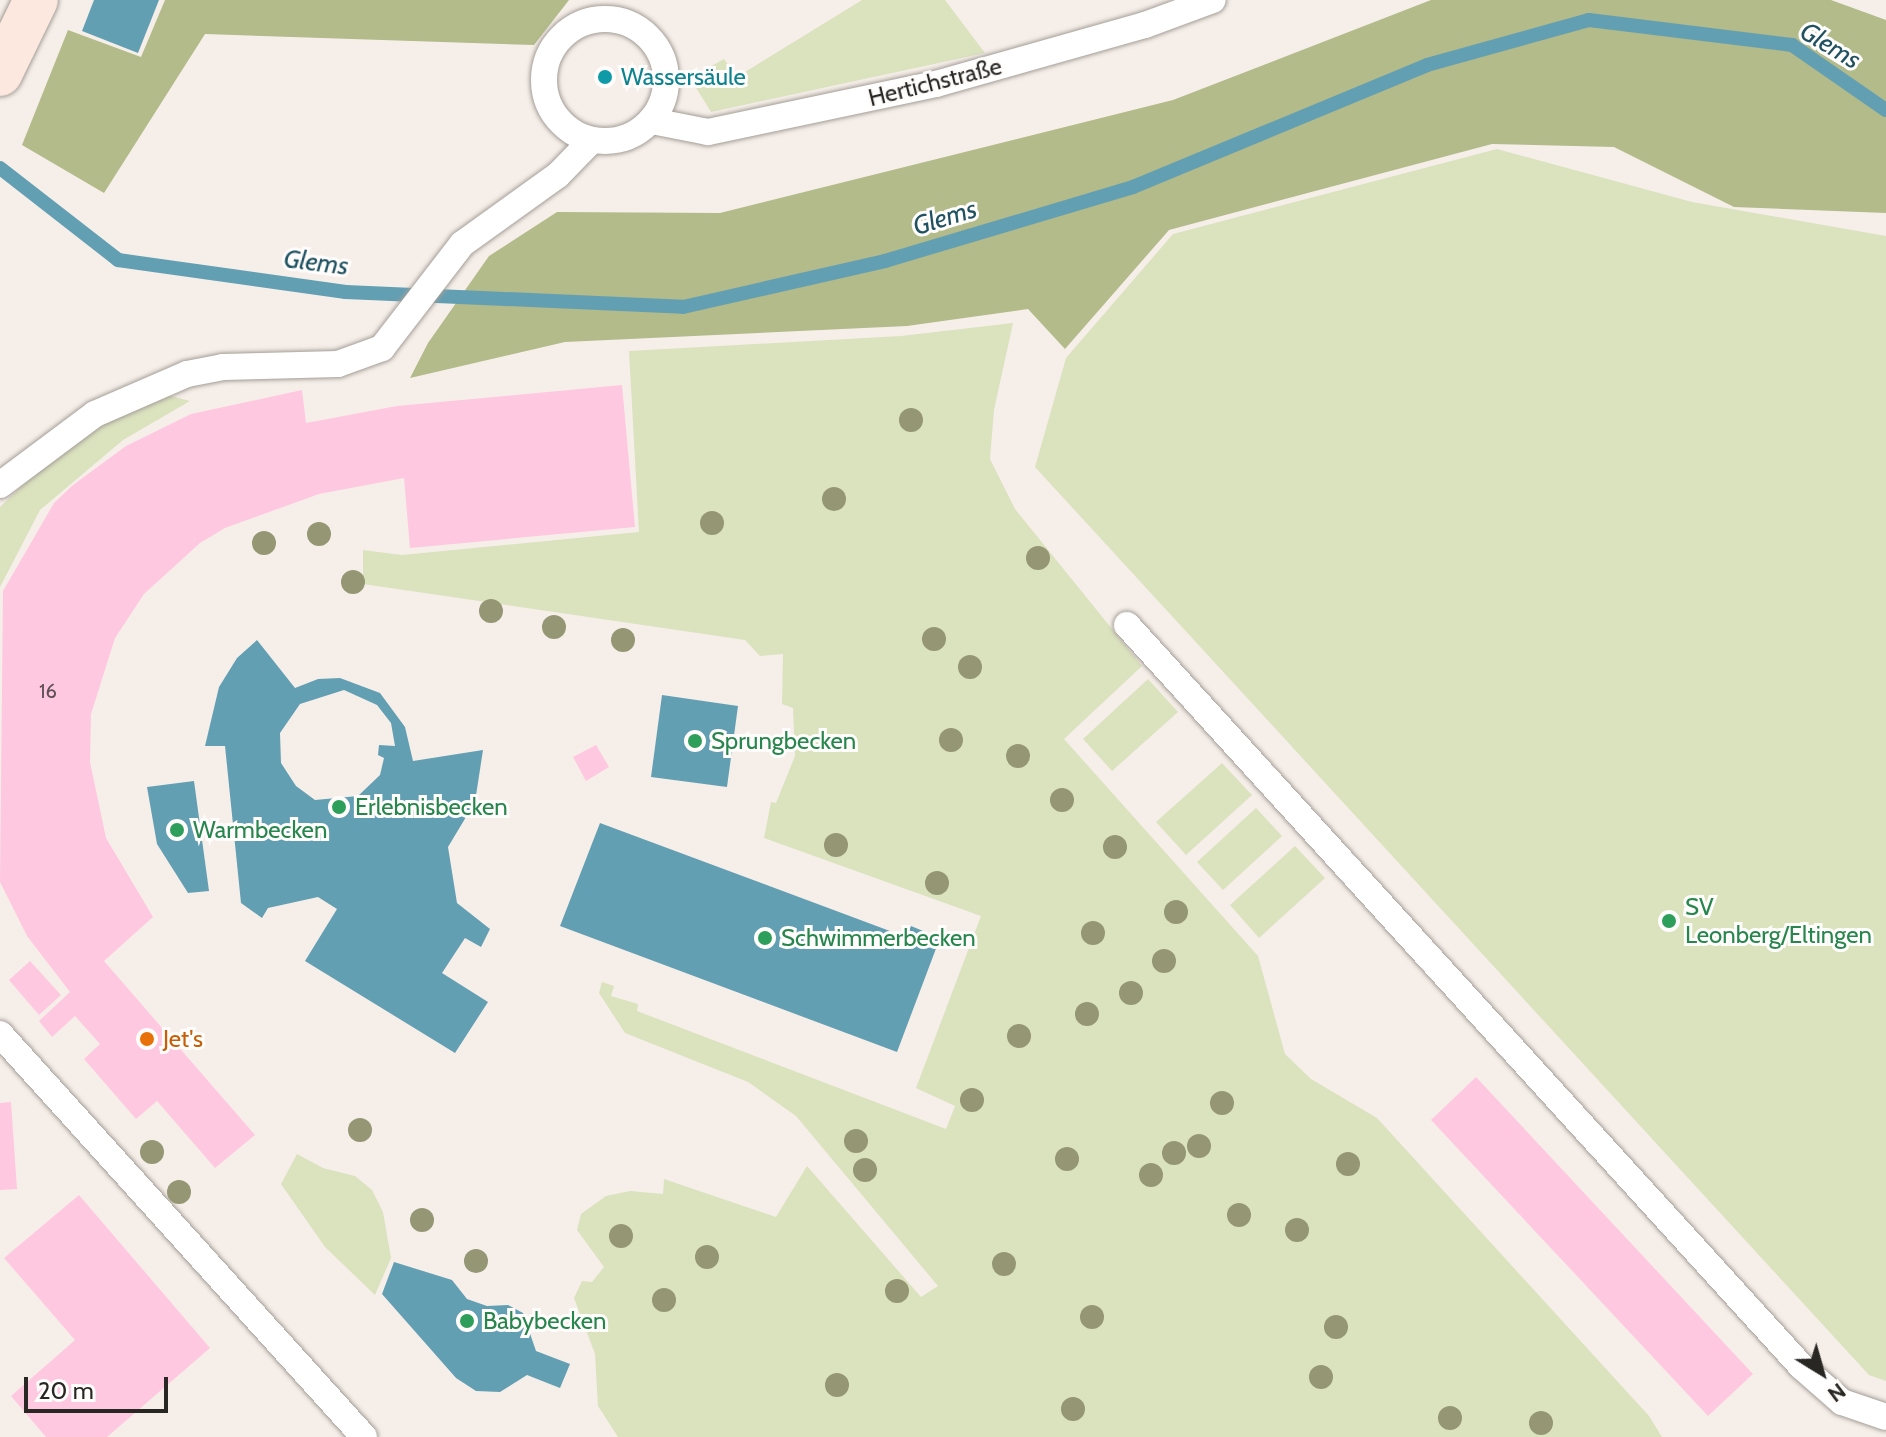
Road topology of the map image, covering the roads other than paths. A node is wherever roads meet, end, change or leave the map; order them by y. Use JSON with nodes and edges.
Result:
{"nodes":[{"id":1,"x":36,"y":0,"type":"edge"},
{"id":2,"x":1213,"y":0,"type":"edge"},
{"id":3,"x":0,"y":74,"type":"edge"},
{"id":4,"x":652,"y":121,"type":"junction"},
{"id":5,"x":592,"y":140,"type":"junction"},
{"id":6,"x":0,"y":485,"type":"edge"},
{"id":7,"x":1127,"y":625,"type":"dead end"},
{"id":8,"x":0,"y":1034,"type":"edge"},
{"id":9,"x":1886,"y":1417,"type":"edge"},
{"id":10,"x":364,"y":1437,"type":"edge"}],
"edges":[{"from":1,"to":3,"type":"main road"},
{"from":2,"to":4,"type":"lane","name":"Hertichstraße"},
{"from":4,"to":5,"type":"lane"},
{"from":4,"to":5,"type":"lane"},
{"from":5,"to":6,"type":"lane"},
{"from":7,"to":9,"type":"lane"},
{"from":8,"to":10,"type":"lane"}]}
